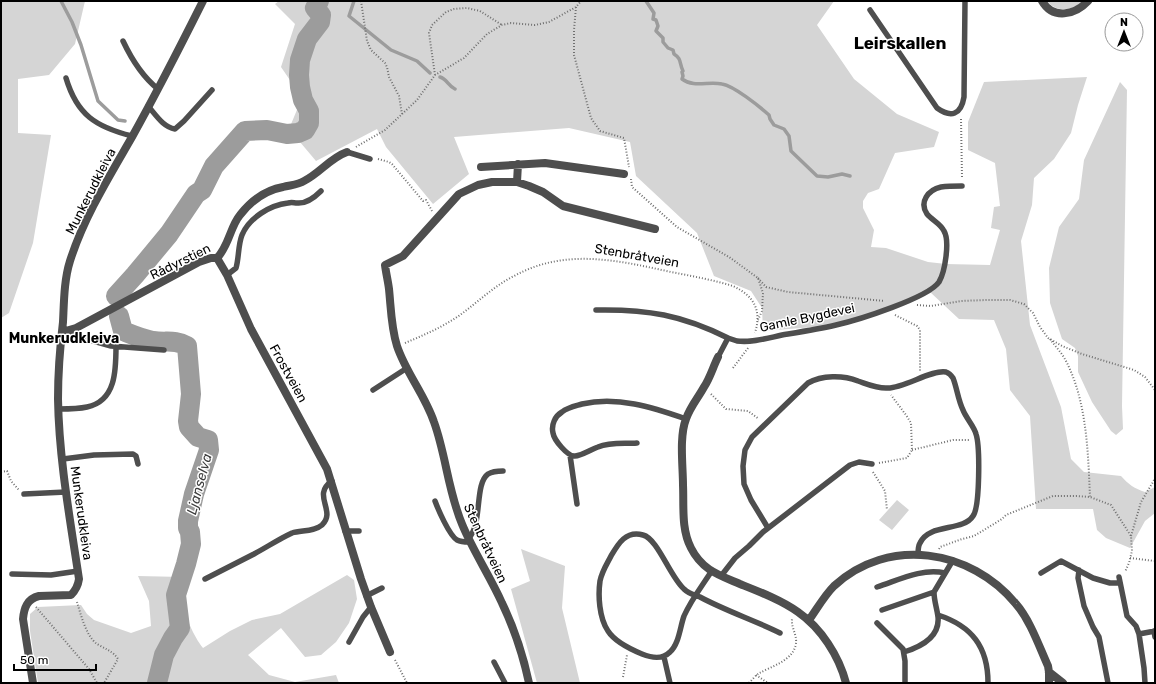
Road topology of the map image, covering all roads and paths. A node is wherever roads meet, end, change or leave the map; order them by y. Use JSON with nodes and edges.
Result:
{"nodes":[{"id":1,"x":203,"y":1,"type":"edge"},
{"id":2,"x":361,"y":1,"type":"edge"},
{"id":3,"x":581,"y":1,"type":"edge"},
{"id":4,"x":965,"y":1,"type":"edge"},
{"id":5,"x":1042,"y":1,"type":"edge"},
{"id":6,"x":1088,"y":1,"type":"edge"},
{"id":7,"x":576,"y":7,"type":"junction"},
{"id":8,"x":870,"y":10,"type":"dead end"},
{"id":9,"x":502,"y":25,"type":"junction"},
{"id":10,"x":123,"y":41,"type":"dead end"},
{"id":11,"x":435,"y":75,"type":"junction"},
{"id":12,"x":66,"y":78,"type":"dead end"},
{"id":13,"x":158,"y":89,"type":"junction"},
{"id":14,"x":212,"y":90,"type":"dead end"},
{"id":15,"x":148,"y":106,"type":"junction"},
{"id":16,"x":960,"y":110,"type":"junction"},
{"id":17,"x":402,"y":114,"type":"junction"},
{"id":18,"x":132,"y":136,"type":"junction"},
{"id":19,"x":347,"y":152,"type":"junction"},
{"id":20,"x":370,"y":159,"type":"joint"},
{"id":21,"x":518,"y":164,"type":"junction"},
{"id":22,"x":481,"y":167,"type":"dead end"},
{"id":23,"x":627,"y":172,"type":"junction"},
{"id":24,"x":517,"y":182,"type":"junction"},
{"id":25,"x":962,"y":186,"type":"joint"},
{"id":26,"x":321,"y":191,"type":"dead end"},
{"id":27,"x":431,"y":209,"type":"dead end"},
{"id":28,"x":655,"y":229,"type":"dead end"},
{"id":29,"x":218,"y":258,"type":"junction"},
{"id":30,"x":227,"y":275,"type":"junction"},
{"id":31,"x":758,"y":278,"type":"junction"},
{"id":32,"x":890,"y":301,"type":"dead end"},
{"id":33,"x":906,"y":302,"type":"junction"},
{"id":34,"x":596,"y":310,"type":"dead end"},
{"id":35,"x":885,"y":310,"type":"junction"},
{"id":36,"x":757,"y":321,"type":"junction"},
{"id":37,"x":65,"y":331,"type":"junction"},
{"id":38,"x":728,"y":338,"type":"junction"},
{"id":39,"x":1048,"y":338,"type":"junction"},
{"id":40,"x":751,"y":340,"type":"junction"},
{"id":41,"x":116,"y":346,"type":"junction"},
{"id":42,"x":397,"y":346,"type":"junction"},
{"id":43,"x":164,"y":350,"type":"dead end"},
{"id":44,"x":718,"y":357,"type":"joint"},
{"id":45,"x":407,"y":368,"type":"junction"},
{"id":46,"x":733,"y":368,"type":"dead end"},
{"id":47,"x":923,"y":378,"type":"junction"},
{"id":48,"x":704,"y":388,"type":"junction"},
{"id":49,"x":886,"y":389,"type":"junction"},
{"id":50,"x":373,"y":390,"type":"dead end"},
{"id":51,"x":1155,"y":390,"type":"edge"},
{"id":52,"x":59,"y":409,"type":"junction"},
{"id":53,"x":686,"y":419,"type":"junction"},
{"id":54,"x":765,"y":424,"type":"junction"},
{"id":55,"x":977,"y":438,"type":"junction"},
{"id":56,"x":637,"y":443,"type":"dead end"},
{"id":57,"x":912,"y":450,"type":"junction"},
{"id":58,"x":570,"y":455,"type":"junction"},
{"id":59,"x":63,"y":459,"type":"junction"},
{"id":60,"x":138,"y":464,"type":"dead end"},
{"id":61,"x":872,"y":464,"type":"junction"},
{"id":62,"x":504,"y":471,"type":"dead end"},
{"id":63,"x":1,"y":472,"type":"edge"},
{"id":64,"x":1155,"y":478,"type":"edge"},
{"id":65,"x":332,"y":481,"type":"junction"},
{"id":66,"x":66,"y":492,"type":"junction"},
{"id":67,"x":24,"y":494,"type":"joint"},
{"id":68,"x":1090,"y":497,"type":"junction"},
{"id":69,"x":435,"y":501,"type":"dead end"},
{"id":70,"x":577,"y":504,"type":"dead end"},
{"id":71,"x":887,"y":510,"type":"dead end"},
{"id":72,"x":768,"y":528,"type":"junction"},
{"id":73,"x":345,"y":531,"type":"junction"},
{"id":74,"x":359,"y":531,"type":"dead end"},
{"id":75,"x":1131,"y":536,"type":"junction"},
{"id":76,"x":469,"y":540,"type":"junction"},
{"id":77,"x":939,"y":550,"type":"dead end"},
{"id":78,"x":918,"y":555,"type":"junction"},
{"id":79,"x":1130,"y":558,"type":"junction"},
{"id":80,"x":953,"y":560,"type":"junction"},
{"id":81,"x":1155,"y":561,"type":"edge"},
{"id":82,"x":1079,"y":570,"type":"junction"},
{"id":83,"x":78,"y":571,"type":"junction"},
{"id":84,"x":711,"y":572,"type":"junction"},
{"id":85,"x":944,"y":573,"type":"junction"},
{"id":86,"x":1041,"y":573,"type":"dead end"},
{"id":87,"x":12,"y":574,"type":"dead end"},
{"id":88,"x":721,"y":576,"type":"junction"},
{"id":89,"x":1119,"y":577,"type":"joint"},
{"id":90,"x":205,"y":579,"type":"dead end"},
{"id":91,"x":1120,"y":584,"type":"junction"},
{"id":92,"x":877,"y":587,"type":"dead end"},
{"id":93,"x":382,"y":588,"type":"dead end"},
{"id":94,"x":934,"y":592,"type":"junction"},
{"id":95,"x":71,"y":595,"type":"junction"},
{"id":96,"x":696,"y":595,"type":"junction"},
{"id":97,"x":366,"y":596,"type":"junction"},
{"id":98,"x":30,"y":601,"type":"junction"},
{"id":99,"x":370,"y":608,"type":"junction"},
{"id":100,"x":882,"y":610,"type":"dead end"},
{"id":101,"x":797,"y":611,"type":"junction"},
{"id":102,"x":938,"y":615,"type":"junction"},
{"id":103,"x":809,"y":620,"type":"junction"},
{"id":104,"x":877,"y":623,"type":"dead end"},
{"id":105,"x":1154,"y":631,"type":"edge"},
{"id":106,"x":780,"y":633,"type":"dead end"},
{"id":107,"x":1139,"y":634,"type":"junction"},
{"id":108,"x":1155,"y":638,"type":"edge"},
{"id":109,"x":349,"y":642,"type":"dead end"},
{"id":110,"x":629,"y":648,"type":"junction"},
{"id":111,"x":390,"y":652,"type":"joint"},
{"id":112,"x":904,"y":652,"type":"junction"},
{"id":113,"x":664,"y":657,"type":"junction"},
{"id":114,"x":494,"y":662,"type":"dead end"},
{"id":115,"x":1049,"y":672,"type":"junction"},
{"id":116,"x":756,"y":675,"type":"junction"},
{"id":117,"x":623,"y":678,"type":"dead end"},
{"id":118,"x":33,"y":683,"type":"edge"},
{"id":119,"x":97,"y":683,"type":"edge"},
{"id":120,"x":104,"y":683,"type":"edge"},
{"id":121,"x":407,"y":683,"type":"edge"},
{"id":122,"x":505,"y":683,"type":"edge"},
{"id":123,"x":529,"y":683,"type":"edge"},
{"id":124,"x":670,"y":683,"type":"edge"},
{"id":125,"x":750,"y":683,"type":"edge"},
{"id":126,"x":768,"y":683,"type":"edge"},
{"id":127,"x":846,"y":683,"type":"edge"},
{"id":128,"x":905,"y":683,"type":"edge"},
{"id":129,"x":988,"y":683,"type":"edge"},
{"id":130,"x":1049,"y":683,"type":"edge"},
{"id":131,"x":1063,"y":683,"type":"edge"},
{"id":132,"x":1108,"y":683,"type":"edge"},
{"id":133,"x":1145,"y":683,"type":"edge"}],
"edges":[{"from":1,"to":13,"type":"street","name":"Munkerudkleiva"},
{"from":2,"to":17,"type":"path"},
{"from":3,"to":7,"type":"path"},
{"from":4,"to":16,"type":"lane"},
{"from":5,"to":6,"type":"street"},
{"from":7,"to":9,"type":"path"},
{"from":7,"to":23,"type":"path"},
{"from":8,"to":16,"type":"lane"},
{"from":9,"to":11,"type":"path"},
{"from":9,"to":11,"type":"path"},
{"from":10,"to":13,"type":"lane"},
{"from":11,"to":17,"type":"path"},
{"from":12,"to":18,"type":"lane"},
{"from":13,"to":15,"type":"street","name":"Munkerudkleiva"},
{"from":14,"to":15,"type":"lane"},
{"from":15,"to":18,"type":"street","name":"Munkerudkleiva"},
{"from":16,"to":25,"type":"path"},
{"from":17,"to":19,"type":"path"},
{"from":18,"to":37,"type":"street","name":"Munkerudkleiva"},
{"from":19,"to":20,"type":"lane"},
{"from":19,"to":29,"type":"street","name":"Rådyrstien"},
{"from":20,"to":27,"type":"path"},
{"from":21,"to":22,"type":"street"},
{"from":21,"to":23,"type":"street"},
{"from":21,"to":24,"type":"street"},
{"from":23,"to":31,"type":"path"},
{"from":24,"to":28,"type":"street","name":"Stenbråtveien"},
{"from":24,"to":42,"type":"street","name":"Stenbråtveien"},
{"from":25,"to":33,"type":"lane","name":"Gamle Bygdevei"},
{"from":26,"to":30,"type":"lane"},
{"from":29,"to":30,"type":"street","name":"Frostveien"},
{"from":29,"to":37,"type":"street","name":"Rådyrstien"},
{"from":30,"to":65,"type":"street","name":"Frostveien"},
{"from":31,"to":32,"type":"path"},
{"from":31,"to":36,"type":"path"},
{"from":33,"to":35,"type":"lane","name":"Gamle Bygdevei"},
{"from":33,"to":39,"type":"path"},
{"from":34,"to":38,"type":"lane","name":"Gamle Bygdevei"},
{"from":35,"to":40,"type":"lane","name":"Gamle Bygdevei"},
{"from":35,"to":47,"type":"path"},
{"from":36,"to":40,"type":"path","name":"Stenbråtveien"},
{"from":36,"to":42,"type":"path","name":"Stenbråtveien"},
{"from":37,"to":41,"type":"lane"},
{"from":37,"to":52,"type":"street","name":"Munkerudkleiva"},
{"from":38,"to":40,"type":"lane","name":"Gamle Bygdevei"},
{"from":38,"to":44,"type":"lane"},
{"from":39,"to":51,"type":"path"},
{"from":39,"to":68,"type":"path"},
{"from":40,"to":46,"type":"path","name":"Stenbråtveien"},
{"from":41,"to":43,"type":"lane"},
{"from":41,"to":52,"type":"lane"},
{"from":42,"to":45,"type":"street","name":"Stenbråtveien"},
{"from":44,"to":48,"type":"street"},
{"from":45,"to":50,"type":"lane"},
{"from":45,"to":76,"type":"street","name":"Stenbråtveien"},
{"from":47,"to":49,"type":"lane"},
{"from":47,"to":55,"type":"lane"},
{"from":48,"to":53,"type":"street"},
{"from":48,"to":54,"type":"path"},
{"from":49,"to":54,"type":"lane"},
{"from":49,"to":57,"type":"path"},
{"from":52,"to":59,"type":"street","name":"Munkerudkleiva"},
{"from":53,"to":58,"type":"lane"},
{"from":53,"to":84,"type":"street"},
{"from":54,"to":72,"type":"lane"},
{"from":55,"to":57,"type":"path"},
{"from":55,"to":78,"type":"lane"},
{"from":56,"to":58,"type":"lane"},
{"from":57,"to":61,"type":"path"},
{"from":58,"to":70,"type":"lane"},
{"from":59,"to":60,"type":"lane"},
{"from":59,"to":66,"type":"street","name":"Munkerudkleiva"},
{"from":61,"to":71,"type":"path"},
{"from":61,"to":72,"type":"lane"},
{"from":62,"to":76,"type":"lane"},
{"from":63,"to":67,"type":"path"},
{"from":64,"to":75,"type":"path"},
{"from":65,"to":73,"type":"street","name":"Frostveien"},
{"from":65,"to":90,"type":"lane"},
{"from":66,"to":67,"type":"lane"},
{"from":66,"to":83,"type":"street","name":"Munkerudkleiva"},
{"from":68,"to":75,"type":"path"},
{"from":68,"to":77,"type":"path"},
{"from":69,"to":76,"type":"lane"},
{"from":72,"to":88,"type":"lane"},
{"from":73,"to":74,"type":"lane"},
{"from":73,"to":97,"type":"street","name":"Frostveien"},
{"from":75,"to":79,"type":"path"},
{"from":76,"to":123,"type":"street","name":"Stenbråtveien"},
{"from":78,"to":80,"type":"street"},
{"from":78,"to":103,"type":"street"},
{"from":79,"to":81,"type":"path"},
{"from":79,"to":89,"type":"path"},
{"from":80,"to":85,"type":"lane"},
{"from":80,"to":115,"type":"street"},
{"from":82,"to":86,"type":"lane"},
{"from":82,"to":91,"type":"lane"},
{"from":82,"to":132,"type":"lane"},
{"from":83,"to":87,"type":"lane","name":"Munkerudkleiva"},
{"from":83,"to":95,"type":"street","name":"Munkerudkleiva"},
{"from":84,"to":88,"type":"street"},
{"from":84,"to":96,"type":"lane"},
{"from":85,"to":92,"type":"lane"},
{"from":85,"to":94,"type":"lane"},
{"from":88,"to":101,"type":"street"},
{"from":89,"to":91,"type":"lane"},
{"from":91,"to":107,"type":"lane"},
{"from":93,"to":97,"type":"lane"},
{"from":94,"to":100,"type":"lane"},
{"from":94,"to":102,"type":"lane"},
{"from":95,"to":98,"type":"street"},
{"from":95,"to":120,"type":"path"},
{"from":96,"to":106,"type":"lane"},
{"from":96,"to":110,"type":"lane"},
{"from":96,"to":113,"type":"lane"},
{"from":97,"to":99,"type":"street","name":"Frostveien"},
{"from":98,"to":118,"type":"street"},
{"from":98,"to":119,"type":"path"},
{"from":99,"to":109,"type":"lane"},
{"from":99,"to":111,"type":"street","name":"Frostveien"},
{"from":101,"to":103,"type":"street"},
{"from":101,"to":116,"type":"path"},
{"from":102,"to":112,"type":"lane"},
{"from":102,"to":129,"type":"lane"},
{"from":103,"to":127,"type":"street"},
{"from":104,"to":112,"type":"lane"},
{"from":105,"to":107,"type":"lane"},
{"from":105,"to":108,"type":"lane"},
{"from":107,"to":133,"type":"lane"},
{"from":110,"to":113,"type":"lane"},
{"from":110,"to":117,"type":"path"},
{"from":111,"to":121,"type":"path"},
{"from":112,"to":128,"type":"lane"},
{"from":113,"to":124,"type":"lane"},
{"from":114,"to":122,"type":"lane"},
{"from":115,"to":130,"type":"street"},
{"from":115,"to":131,"type":"street"},
{"from":116,"to":125,"type":"path"},
{"from":116,"to":126,"type":"path"}]}
